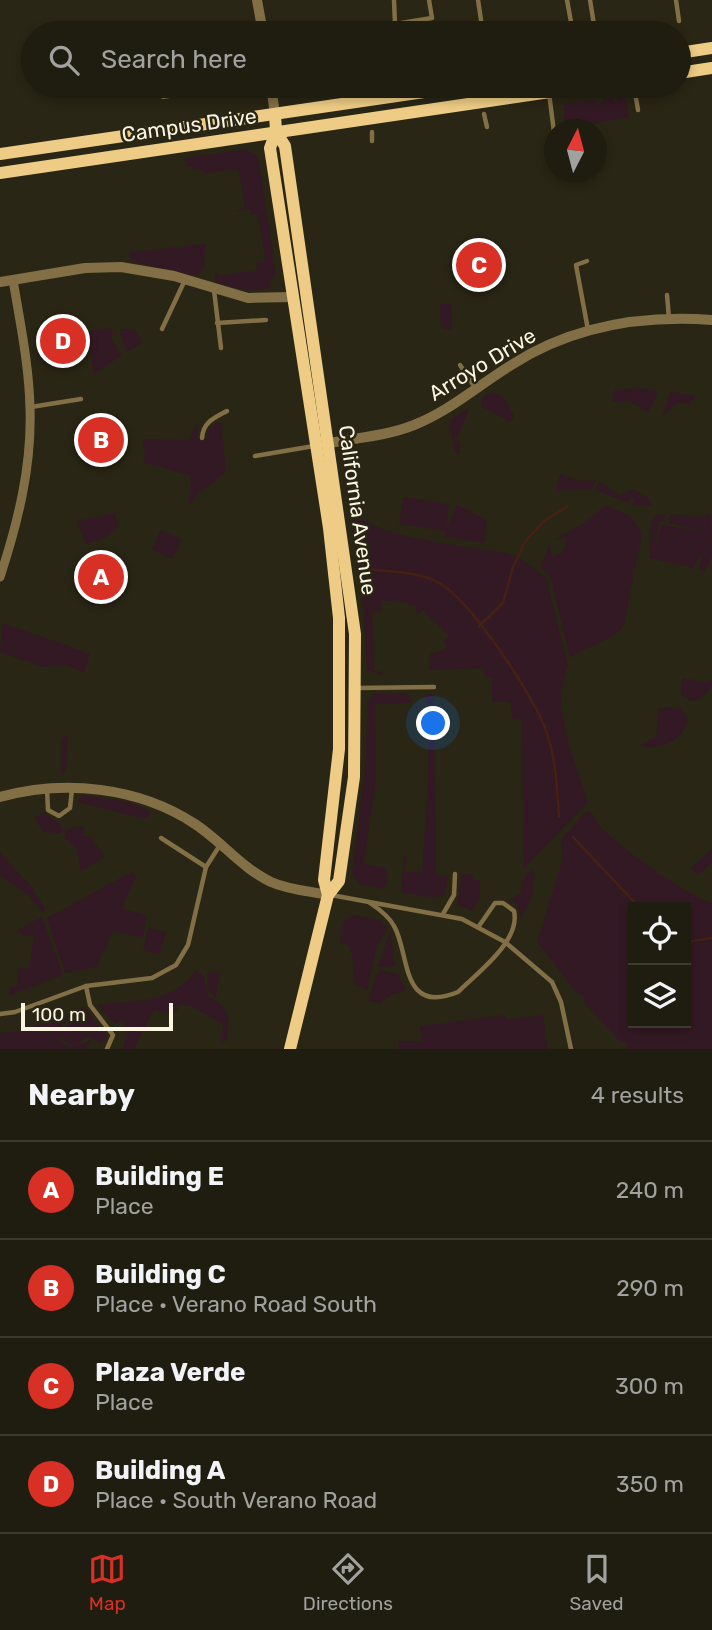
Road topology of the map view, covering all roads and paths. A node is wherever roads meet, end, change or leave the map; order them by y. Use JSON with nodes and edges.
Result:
{"nodes":[{"id":1,"x":257,"y":0,"type":"edge"},
{"id":2,"x":394,"y":0,"type":"edge"},
{"id":3,"x":429,"y":0,"type":"edge"},
{"id":4,"x":478,"y":0,"type":"edge"},
{"id":5,"x":567,"y":0,"type":"edge"},
{"id":6,"x":590,"y":0,"type":"edge"},
{"id":7,"x":676,"y":0,"type":"edge"},
{"id":8,"x":260,"y":21,"type":"edge"},
{"id":9,"x":395,"y":21,"type":"edge"},
{"id":10,"x":414,"y":21,"type":"edge"},
{"id":11,"x":481,"y":21,"type":"edge"},
{"id":12,"x":571,"y":21,"type":"edge"},
{"id":13,"x":593,"y":21,"type":"edge"},
{"id":14,"x":679,"y":21,"type":"dead end"},
{"id":15,"x":712,"y":48,"type":"edge"},
{"id":16,"x":691,"y":51,"type":"edge"},
{"id":17,"x":712,"y":68,"type":"edge"},
{"id":18,"x":691,"y":71,"type":"edge"},
{"id":19,"x":273,"y":98,"type":"edge"},
{"id":20,"x":387,"y":98,"type":"edge"},
{"id":21,"x":508,"y":98,"type":"edge"},
{"id":22,"x":550,"y":98,"type":"edge"},
{"id":23,"x":636,"y":98,"type":"edge"},
{"id":24,"x":374,"y":100,"type":"joint"},
{"id":25,"x":638,"y":110,"type":"dead end"},
{"id":26,"x":275,"y":114,"type":"junction"},
{"id":27,"x":484,"y":114,"type":"dead end"},
{"id":28,"x":553,"y":119,"type":"edge"},
{"id":29,"x":487,"y":127,"type":"dead end"},
{"id":30,"x":276,"y":132,"type":"junction"},
{"id":31,"x":372,"y":132,"type":"dead end"},
{"id":32,"x":372,"y":141,"type":"dead end"},
{"id":33,"x":0,"y":154,"type":"edge"},
{"id":34,"x":0,"y":173,"type":"edge"},
{"id":35,"x":587,"y":261,"type":"dead end"},
{"id":36,"x":185,"y":279,"type":"junction"},
{"id":37,"x":13,"y":280,"type":"junction"},
{"id":38,"x":0,"y":282,"type":"edge"},
{"id":39,"x":214,"y":289,"type":"junction"},
{"id":40,"x":667,"y":295,"type":"dead end"},
{"id":41,"x":292,"y":297,"type":"junction"},
{"id":42,"x":669,"y":318,"type":"junction"},
{"id":43,"x":265,"y":320,"type":"dead end"},
{"id":44,"x":712,"y":320,"type":"edge"},
{"id":45,"x":218,"y":323,"type":"junction"},
{"id":46,"x":162,"y":330,"type":"dead end"},
{"id":47,"x":588,"y":331,"type":"junction"},
{"id":48,"x":220,"y":348,"type":"dead end"},
{"id":49,"x":317,"y":358,"type":"junction"},
{"id":50,"x":460,"y":365,"type":"dead end"},
{"id":51,"x":476,"y":389,"type":"junction"},
{"id":52,"x":81,"y":400,"type":"dead end"},
{"id":53,"x":30,"y":407,"type":"junction"},
{"id":54,"x":226,"y":411,"type":"dead end"},
{"id":55,"x":202,"y":438,"type":"dead end"},
{"id":56,"x":328,"y":443,"type":"junction"},
{"id":57,"x":314,"y":446,"type":"junction"},
{"id":58,"x":255,"y":456,"type":"dead end"},
{"id":59,"x":0,"y":577,"type":"edge"},
{"id":60,"x":434,"y":687,"type":"dead end"},
{"id":61,"x":356,"y":688,"type":"junction"},
{"id":62,"x":72,"y":787,"type":"junction"},
{"id":63,"x":47,"y":788,"type":"junction"},
{"id":64,"x":0,"y":797,"type":"edge"},
{"id":65,"x":161,"y":838,"type":"dead end"},
{"id":66,"x":221,"y":843,"type":"junction"},
{"id":67,"x":206,"y":867,"type":"junction"},
{"id":68,"x":455,"y":874,"type":"dead end"},
{"id":69,"x":328,"y":895,"type":"junction"},
{"id":70,"x":369,"y":902,"type":"junction"},
{"id":71,"x":443,"y":914,"type":"junction"},
{"id":72,"x":479,"y":926,"type":"junction"},
{"id":73,"x":505,"y":942,"type":"junction"},
{"id":74,"x":86,"y":986,"type":"junction"},
{"id":75,"x":0,"y":1014,"type":"edge"},
{"id":76,"x":107,"y":1049,"type":"edge"},
{"id":77,"x":290,"y":1049,"type":"edge"},
{"id":78,"x":571,"y":1049,"type":"edge"}],
"edges":[{"from":1,"to":8,"type":"street"},
{"from":2,"to":9,"type":"lane"},
{"from":3,"to":10,"type":"lane"},
{"from":4,"to":11,"type":"lane"},
{"from":5,"to":12,"type":"lane"},
{"from":6,"to":13,"type":"lane"},
{"from":7,"to":14,"type":"lane"},
{"from":15,"to":16,"type":"main road"},
{"from":17,"to":18,"type":"main road"},
{"from":19,"to":26,"type":"street","name":"California Avenue"},
{"from":20,"to":24,"type":"main road","name":"Campus Drive"},
{"from":21,"to":30,"type":"main road","name":"Campus Drive"},
{"from":22,"to":28,"type":"lane"},
{"from":23,"to":25,"type":"lane"},
{"from":24,"to":26,"type":"main road","name":"Campus Drive"},
{"from":26,"to":30,"type":"main road","name":"California Avenue"},
{"from":26,"to":33,"type":"main road","name":"Campus Drive"},
{"from":27,"to":29,"type":"lane"},
{"from":30,"to":34,"type":"main road","name":"Campus Drive"},
{"from":30,"to":41,"type":"main road","name":"California Avenue"},
{"from":30,"to":49,"type":"main road","name":"California Avenue"},
{"from":31,"to":32,"type":"lane"},
{"from":35,"to":47,"type":"lane"},
{"from":36,"to":37,"type":"street"},
{"from":36,"to":39,"type":"street"},
{"from":36,"to":46,"type":"lane"},
{"from":37,"to":38,"type":"street"},
{"from":37,"to":53,"type":"street"},
{"from":39,"to":41,"type":"street"},
{"from":39,"to":45,"type":"lane"},
{"from":40,"to":42,"type":"lane"},
{"from":41,"to":49,"type":"main road"},
{"from":41,"to":57,"type":"main road","name":"California Avenue"},
{"from":42,"to":44,"type":"street","name":"Arroyo Drive"},
{"from":42,"to":47,"type":"street","name":"Arroyo Drive"},
{"from":43,"to":45,"type":"lane"},
{"from":45,"to":48,"type":"lane"},
{"from":47,"to":51,"type":"street","name":"Arroyo Drive"},
{"from":49,"to":56,"type":"main road","name":"California Avenue"},
{"from":50,"to":51,"type":"lane"},
{"from":51,"to":56,"type":"street","name":"Arroyo Drive"},
{"from":52,"to":53,"type":"lane"},
{"from":53,"to":59,"type":"street"},
{"from":54,"to":55,"type":"lane"},
{"from":56,"to":57,"type":"street","name":"Arroyo Drive"},
{"from":56,"to":61,"type":"main road","name":"California Avenue"},
{"from":57,"to":58,"type":"lane"},
{"from":57,"to":69,"type":"main road","name":"California Avenue"},
{"from":60,"to":61,"type":"lane"},
{"from":61,"to":69,"type":"main road","name":"California Avenue"},
{"from":62,"to":63,"type":"street"},
{"from":62,"to":63,"type":"lane"},
{"from":62,"to":66,"type":"street"},
{"from":63,"to":64,"type":"street"},
{"from":65,"to":67,"type":"lane"},
{"from":66,"to":67,"type":"lane"},
{"from":66,"to":69,"type":"street"},
{"from":67,"to":74,"type":"lane"},
{"from":68,"to":71,"type":"lane"},
{"from":69,"to":70,"type":"lane"},
{"from":69,"to":77,"type":"main road","name":"California Avenue"},
{"from":70,"to":71,"type":"lane"},
{"from":70,"to":73,"type":"lane"},
{"from":71,"to":72,"type":"lane"},
{"from":72,"to":73,"type":"lane"},
{"from":72,"to":73,"type":"lane"},
{"from":73,"to":78,"type":"lane"},
{"from":74,"to":75,"type":"lane"},
{"from":74,"to":76,"type":"lane"}]}
